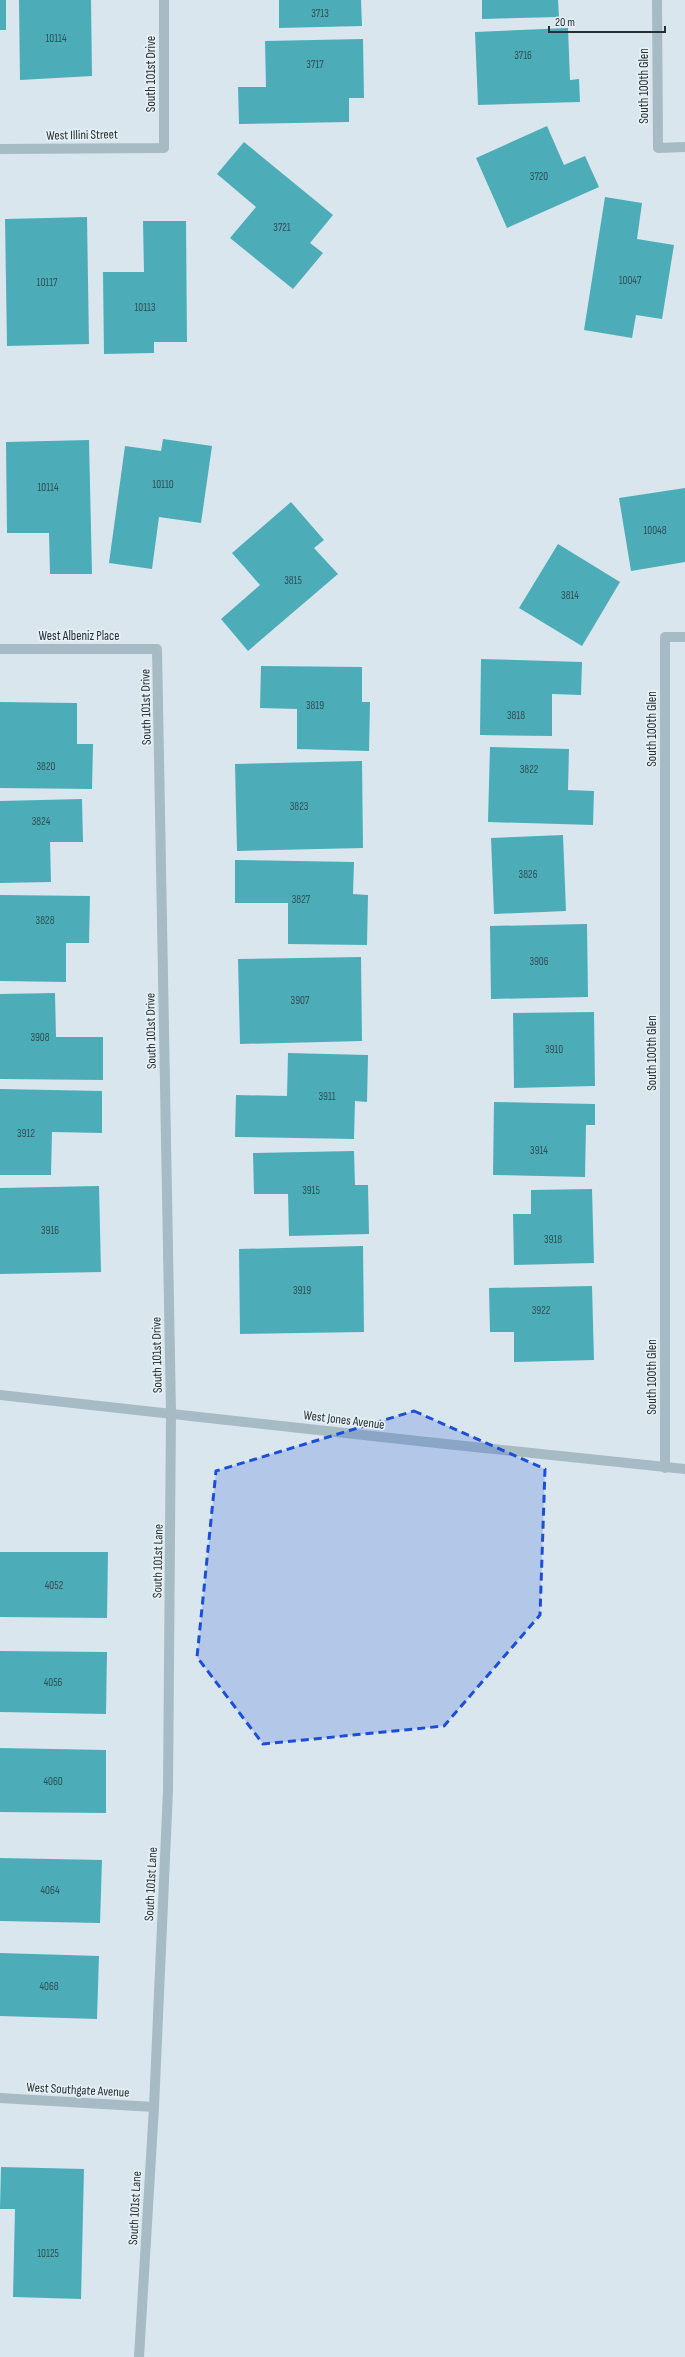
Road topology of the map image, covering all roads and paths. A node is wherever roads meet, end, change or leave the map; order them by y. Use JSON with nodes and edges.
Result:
{"nodes":[{"id":1,"x":164,"y":0,"type":"edge"},
{"id":2,"x":657,"y":0,"type":"edge"},
{"id":3,"x":685,"y":147,"type":"edge"},
{"id":4,"x":164,"y":148,"type":"joint"},
{"id":5,"x":0,"y":149,"type":"edge"},
{"id":6,"x":685,"y":637,"type":"edge"},
{"id":7,"x":0,"y":649,"type":"edge"},
{"id":8,"x":158,"y":649,"type":"joint"},
{"id":9,"x":0,"y":1395,"type":"edge"},
{"id":10,"x":171,"y":1412,"type":"junction"},
{"id":11,"x":665,"y":1468,"type":"junction"},
{"id":12,"x":685,"y":1469,"type":"edge"},
{"id":13,"x":0,"y":2098,"type":"edge"},
{"id":14,"x":154,"y":2107,"type":"junction"},
{"id":15,"x":139,"y":2357,"type":"edge"}],
"edges":[{"from":1,"to":4,"type":"street","name":"South 101st Drive"},
{"from":2,"to":3,"type":"street","name":"South 100th Glen"},
{"from":4,"to":5,"type":"street","name":"West Illini Street"},
{"from":6,"to":11,"type":"street","name":"South 100th Glen"},
{"from":7,"to":8,"type":"street","name":"West Albeniz Place"},
{"from":8,"to":10,"type":"street","name":"South 101st Drive"},
{"from":9,"to":10,"type":"street","name":"West Jones Avenue"},
{"from":10,"to":11,"type":"street","name":"West Jones Avenue"},
{"from":10,"to":14,"type":"street","name":"South 101st Lane"},
{"from":11,"to":12,"type":"street","name":"West Jones Avenue"},
{"from":13,"to":14,"type":"street","name":"West Southgate Avenue"},
{"from":14,"to":15,"type":"street","name":"South 101st Lane"}]}
